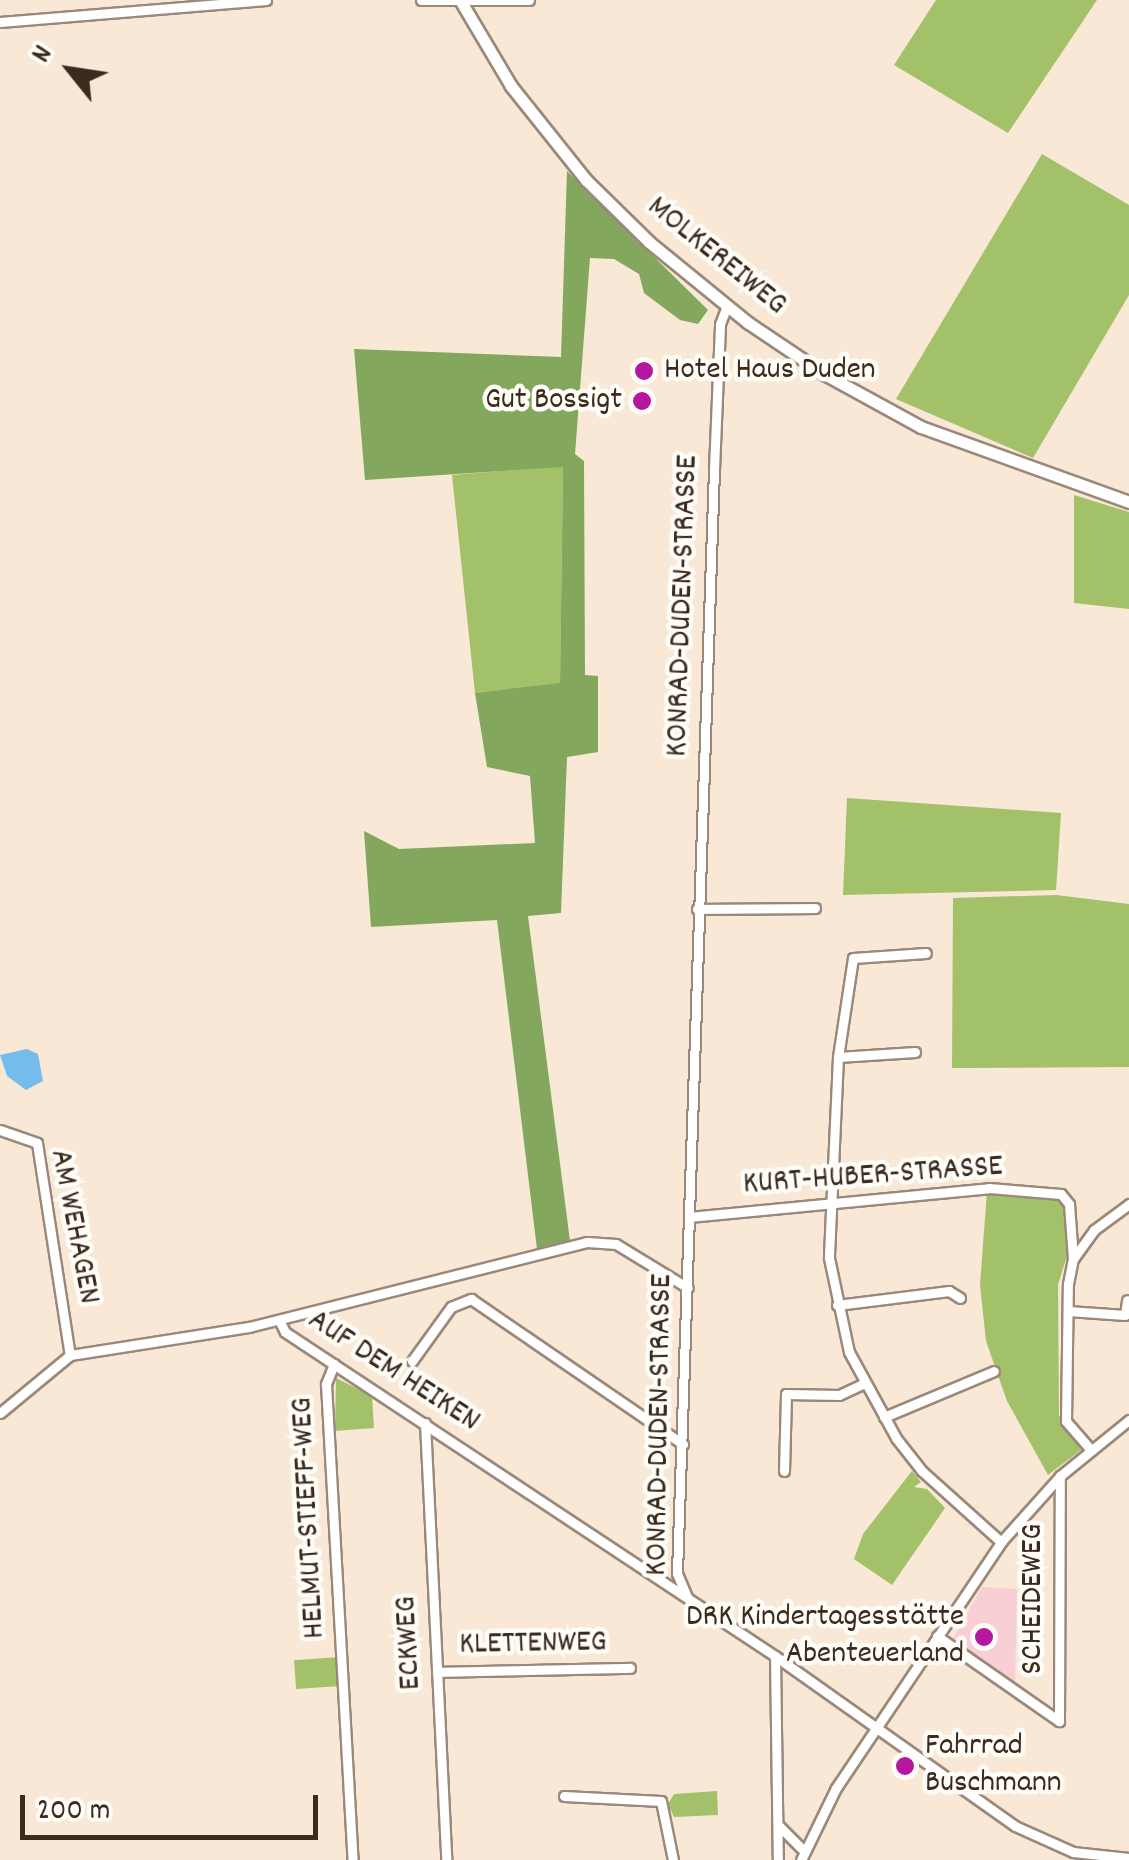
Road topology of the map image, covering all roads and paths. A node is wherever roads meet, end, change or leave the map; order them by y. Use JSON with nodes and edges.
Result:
{"nodes":[{"id":1,"x":266,"y":0,"type":"edge"},
{"id":2,"x":421,"y":0,"type":"edge"},
{"id":3,"x":529,"y":0,"type":"edge"},
{"id":4,"x":461,"y":1,"type":"edge"},
{"id":5,"x":0,"y":22,"type":"edge"},
{"id":6,"x":727,"y":306,"type":"junction"},
{"id":7,"x":1129,"y":502,"type":"edge"},
{"id":8,"x":815,"y":908,"type":"dead end"},
{"id":9,"x":697,"y":909,"type":"junction"},
{"id":10,"x":926,"y":953,"type":"dead end"},
{"id":11,"x":915,"y":1052,"type":"dead end"},
{"id":12,"x":838,"y":1057,"type":"junction"},
{"id":13,"x":0,"y":1130,"type":"edge"},
{"id":14,"x":828,"y":1204,"type":"junction"},
{"id":15,"x":1129,"y":1204,"type":"edge"},
{"id":16,"x":689,"y":1217,"type":"junction"},
{"id":17,"x":1073,"y":1259,"type":"junction"},
{"id":18,"x":688,"y":1288,"type":"junction"},
{"id":19,"x":960,"y":1298,"type":"dead end"},
{"id":20,"x":1126,"y":1300,"type":"dead end"},
{"id":21,"x":836,"y":1305,"type":"junction"},
{"id":22,"x":1068,"y":1310,"type":"junction"},
{"id":23,"x":279,"y":1320,"type":"junction"},
{"id":24,"x":70,"y":1355,"type":"junction"},
{"id":25,"x":412,"y":1361,"type":"dead end"},
{"id":26,"x":334,"y":1364,"type":"junction"},
{"id":27,"x":994,"y":1371,"type":"dead end"},
{"id":28,"x":865,"y":1383,"type":"junction"},
{"id":29,"x":0,"y":1413,"type":"edge"},
{"id":30,"x":884,"y":1417,"type":"junction"},
{"id":31,"x":1129,"y":1420,"type":"edge"},
{"id":32,"x":425,"y":1423,"type":"junction"},
{"id":33,"x":683,"y":1444,"type":"junction"},
{"id":34,"x":1090,"y":1450,"type":"junction"},
{"id":35,"x":784,"y":1471,"type":"dead end"},
{"id":36,"x":1060,"y":1476,"type":"junction"},
{"id":37,"x":1001,"y":1542,"type":"junction"},
{"id":38,"x":687,"y":1596,"type":"junction"},
{"id":39,"x":937,"y":1636,"type":"junction"},
{"id":40,"x":776,"y":1656,"type":"junction"},
{"id":41,"x":630,"y":1668,"type":"dead end"},
{"id":42,"x":437,"y":1672,"type":"junction"},
{"id":43,"x":877,"y":1726,"type":"junction"},
{"id":44,"x":564,"y":1796,"type":"dead end"},
{"id":45,"x":777,"y":1824,"type":"junction"},
{"id":46,"x":803,"y":1856,"type":"edge"},
{"id":47,"x":1074,"y":1856,"type":"edge"},
{"id":48,"x":1129,"y":1858,"type":"edge"},
{"id":49,"x":353,"y":1860,"type":"edge"},
{"id":50,"x":446,"y":1860,"type":"edge"},
{"id":51,"x":673,"y":1860,"type":"edge"},
{"id":52,"x":778,"y":1860,"type":"edge"}],
"edges":[{"from":1,"to":5,"type":"street"},
{"from":2,"to":4,"type":"street"},
{"from":3,"to":4,"type":"street"},
{"from":4,"to":6,"type":"main road","name":"MOLKEREIWEG"},
{"from":6,"to":7,"type":"main road","name":"MOLKEREIWEG"},
{"from":6,"to":9,"type":"street","name":"KONRAD-DUDEN-STRASSE"},
{"from":8,"to":9,"type":"street"},
{"from":9,"to":16,"type":"street","name":"KONRAD-DUDEN-STRASSE"},
{"from":10,"to":12,"type":"street"},
{"from":11,"to":12,"type":"street"},
{"from":12,"to":14,"type":"street"},
{"from":13,"to":24,"type":"street","name":"AM WEHAGEN"},
{"from":14,"to":16,"type":"street","name":"KURT-HUBER-STRASSE"},
{"from":14,"to":17,"type":"street","name":"KURT-HUBER-STRASSE"},
{"from":14,"to":21,"type":"street"},
{"from":15,"to":17,"type":"street"},
{"from":16,"to":18,"type":"street","name":"KONRAD-DUDEN-STRASSE"},
{"from":17,"to":22,"type":"street"},
{"from":18,"to":23,"type":"street"},
{"from":18,"to":33,"type":"street","name":"KONRAD-DUDEN-STRASSE"},
{"from":19,"to":21,"type":"street"},
{"from":20,"to":22,"type":"street"},
{"from":21,"to":28,"type":"street"},
{"from":22,"to":34,"type":"street"},
{"from":23,"to":24,"type":"street","name":"AUF DEM HEIKEN"},
{"from":23,"to":26,"type":"street","name":"AUF DEM HEIKEN"},
{"from":24,"to":29,"type":"street"},
{"from":25,"to":33,"type":"street"},
{"from":26,"to":32,"type":"street","name":"AUF DEM HEIKEN"},
{"from":26,"to":49,"type":"street","name":"HELMUT-STIEFF-WEG"},
{"from":27,"to":30,"type":"street"},
{"from":28,"to":30,"type":"street"},
{"from":28,"to":35,"type":"street"},
{"from":30,"to":37,"type":"street"},
{"from":31,"to":34,"type":"street"},
{"from":32,"to":38,"type":"street","name":"AUF DEM HEIKEN"},
{"from":32,"to":42,"type":"street","name":"ECKWEG"},
{"from":33,"to":38,"type":"street","name":"KONRAD-DUDEN-STRASSE"},
{"from":34,"to":36,"type":"street"},
{"from":36,"to":37,"type":"street"},
{"from":36,"to":39,"type":"street","name":"SCHEIDEWEG"},
{"from":37,"to":39,"type":"street"},
{"from":38,"to":40,"type":"street","name":"KONRAD-DUDEN-STRASSE"},
{"from":39,"to":43,"type":"street"},
{"from":40,"to":43,"type":"street","name":"KONRAD-DUDEN-STRASSE"},
{"from":40,"to":45,"type":"street"},
{"from":41,"to":42,"type":"street","name":"KLETTENWEG"},
{"from":42,"to":50,"type":"street","name":"ECKWEG"},
{"from":43,"to":46,"type":"street"},
{"from":43,"to":47,"type":"street","name":"KONRAD-DUDEN-STRASSE"},
{"from":44,"to":51,"type":"street"},
{"from":45,"to":46,"type":"street"},
{"from":45,"to":52,"type":"street"},
{"from":47,"to":48,"type":"street","name":"KONRAD-DUDEN-STRASSE"}]}
